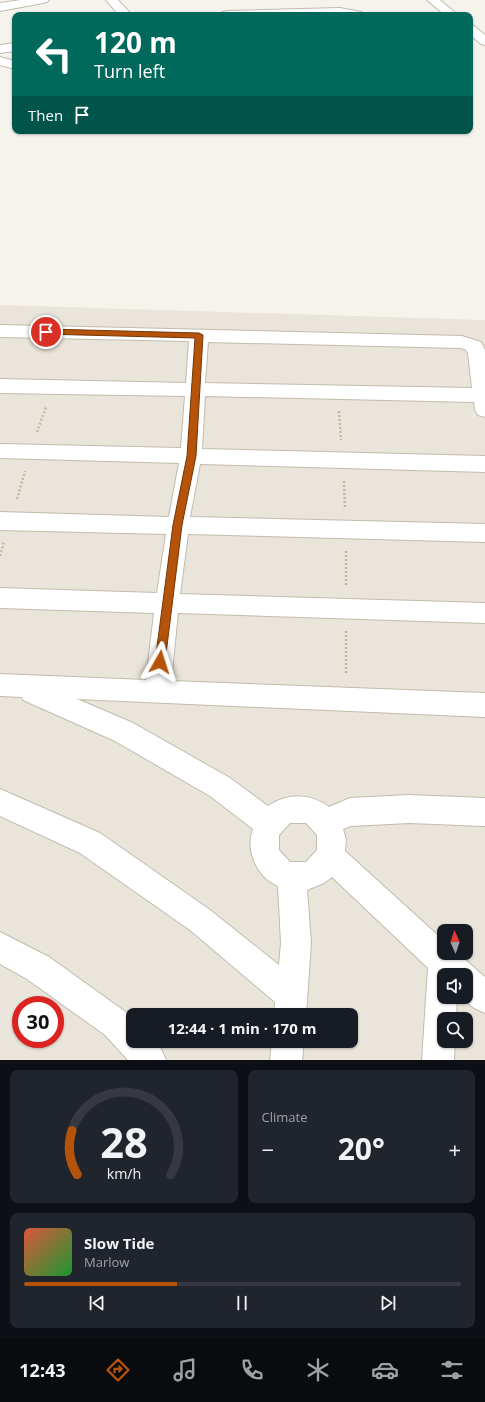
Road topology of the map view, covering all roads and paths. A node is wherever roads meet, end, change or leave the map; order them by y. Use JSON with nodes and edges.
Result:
{"nodes":[{"id":1,"x":43,"y":0,"type":"edge"},
{"id":2,"x":112,"y":0,"type":"edge"},
{"id":3,"x":326,"y":0,"type":"edge"},
{"id":4,"x":433,"y":0,"type":"edge"},
{"id":5,"x":0,"y":7,"type":"edge"},
{"id":6,"x":123,"y":12,"type":"edge"},
{"id":7,"x":340,"y":12,"type":"edge"},
{"id":8,"x":448,"y":12,"type":"edge"},
{"id":9,"x":12,"y":47,"type":"edge"},
{"id":10,"x":0,"y":49,"type":"edge"},
{"id":11,"x":0,"y":61,"type":"edge"},
{"id":12,"x":12,"y":64,"type":"edge"},
{"id":13,"x":0,"y":331,"type":"edge"},
{"id":14,"x":199,"y":335,"type":"junction"},
{"id":15,"x":0,"y":386,"type":"edge"},
{"id":16,"x":196,"y":391,"type":"junction"},
{"id":17,"x":484,"y":402,"type":"edge"},
{"id":18,"x":0,"y":451,"type":"edge"},
{"id":19,"x":191,"y":456,"type":"junction"},
{"id":20,"x":485,"y":464,"type":"edge"},
{"id":21,"x":0,"y":521,"type":"edge"},
{"id":22,"x":178,"y":525,"type":"junction"},
{"id":23,"x":485,"y":533,"type":"edge"},
{"id":24,"x":0,"y":598,"type":"edge"},
{"id":25,"x":167,"y":603,"type":"junction"},
{"id":26,"x":485,"y":613,"type":"edge"},
{"id":27,"x":10,"y":686,"type":"edge"},
{"id":28,"x":157,"y":692,"type":"junction"},
{"id":29,"x":485,"y":705,"type":"edge"},
{"id":30,"x":0,"y":802,"type":"edge"},
{"id":31,"x":485,"y":812,"type":"edge"},
{"id":32,"x":324,"y":823,"type":"junction"},
{"id":33,"x":268,"y":824,"type":"junction"},
{"id":34,"x":330,"y":856,"type":"junction"},
{"id":35,"x":292,"y":876,"type":"junction"},
{"id":36,"x":0,"y":947,"type":"edge"},
{"id":37,"x":453,"y":968,"type":"edge"},
{"id":38,"x":473,"y":986,"type":"edge"},
{"id":39,"x":485,"y":997,"type":"edge"},
{"id":40,"x":450,"y":1004,"type":"edge"},
{"id":41,"x":291,"y":1005,"type":"edge"},
{"id":42,"x":287,"y":1048,"type":"edge"},
{"id":43,"x":150,"y":1060,"type":"edge"},
{"id":44,"x":286,"y":1060,"type":"edge"},
{"id":45,"x":438,"y":1060,"type":"edge"}],
"edges":[{"from":1,"to":5,"type":"street"},
{"from":2,"to":6,"type":"street"},
{"from":3,"to":7,"type":"street"},
{"from":4,"to":8,"type":"street"},
{"from":9,"to":10,"type":"street"},
{"from":11,"to":12,"type":"street"},
{"from":13,"to":14,"type":"street"},
{"from":14,"to":16,"type":"street"},
{"from":14,"to":17,"type":"street"},
{"from":15,"to":16,"type":"street"},
{"from":16,"to":17,"type":"street"},
{"from":16,"to":19,"type":"street"},
{"from":18,"to":19,"type":"street"},
{"from":19,"to":20,"type":"street"},
{"from":19,"to":22,"type":"street"},
{"from":21,"to":22,"type":"street"},
{"from":22,"to":23,"type":"street"},
{"from":22,"to":25,"type":"street"},
{"from":24,"to":25,"type":"street"},
{"from":25,"to":26,"type":"street"},
{"from":25,"to":28,"type":"street"},
{"from":27,"to":28,"type":"street"},
{"from":27,"to":33,"type":"street"},
{"from":28,"to":29,"type":"street"},
{"from":30,"to":41,"type":"street"},
{"from":31,"to":32,"type":"street"},
{"from":32,"to":33,"type":"street"},
{"from":32,"to":34,"type":"street"},
{"from":33,"to":35,"type":"street"},
{"from":34,"to":35,"type":"street"},
{"from":34,"to":37,"type":"street"},
{"from":35,"to":41,"type":"street"},
{"from":36,"to":43,"type":"street"},
{"from":38,"to":39,"type":"street"},
{"from":40,"to":45,"type":"street"},
{"from":42,"to":44,"type":"street"}]}
